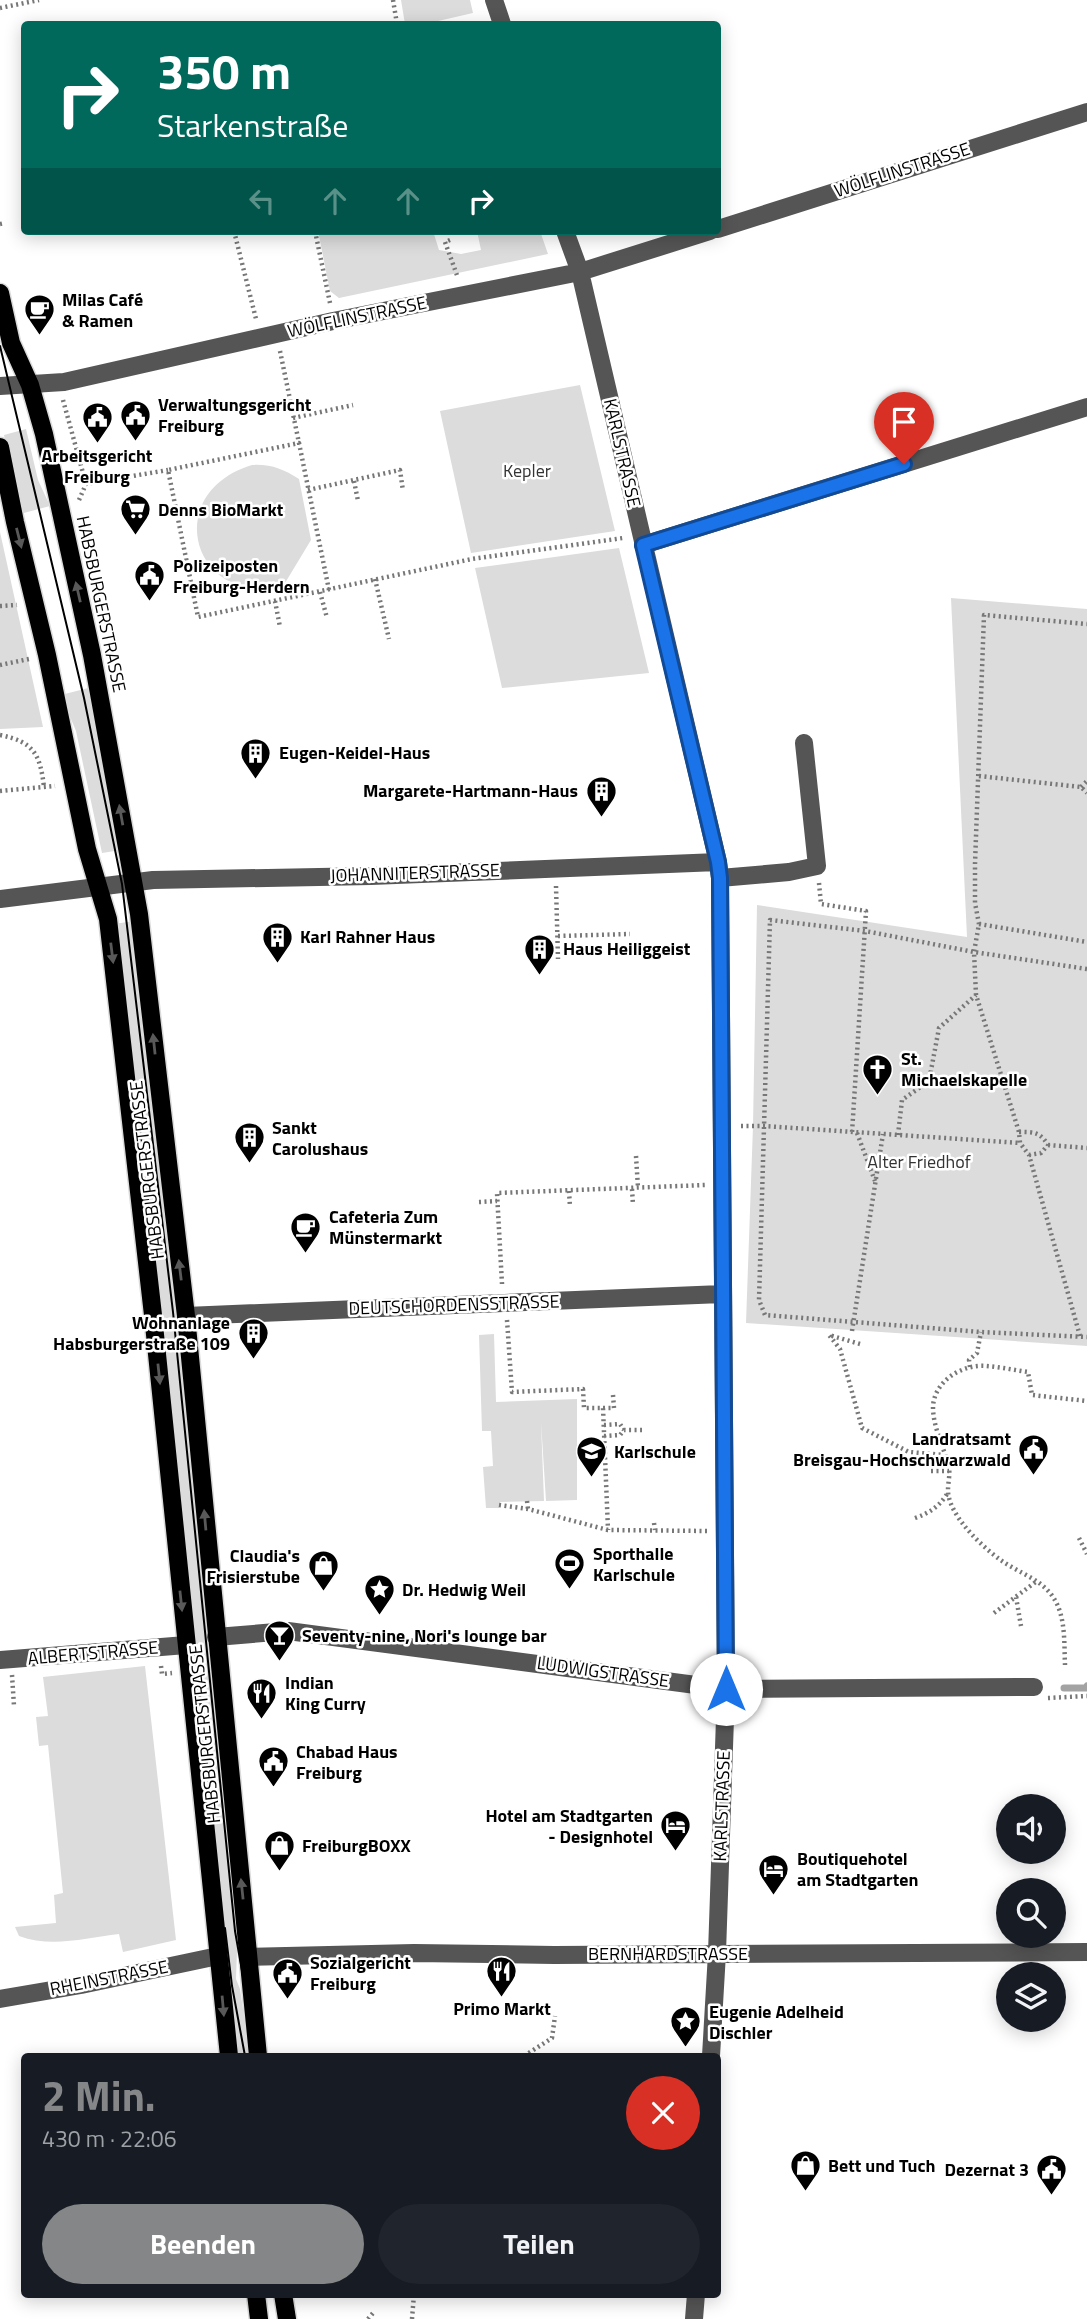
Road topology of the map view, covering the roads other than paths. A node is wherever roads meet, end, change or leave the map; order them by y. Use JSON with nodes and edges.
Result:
{"nodes":[{"id":1,"x":494,"y":0,"type":"edge"},
{"id":2,"x":501,"y":21,"type":"edge"},
{"id":3,"x":1087,"y":112,"type":"edge"},
{"id":4,"x":721,"y":228,"type":"edge"},
{"id":5,"x":566,"y":235,"type":"edge"},
{"id":6,"x":697,"y":235,"type":"edge"},
{"id":7,"x":580,"y":272,"type":"junction"},
{"id":8,"x":0,"y":293,"type":"edge"},
{"id":9,"x":0,"y":386,"type":"edge"},
{"id":10,"x":30,"y":386,"type":"junction"},
{"id":11,"x":1087,"y":407,"type":"edge"},
{"id":12,"x":0,"y":447,"type":"edge"},
{"id":13,"x":642,"y":540,"type":"junction"},
{"id":14,"x":804,"y":743,"type":"dead end"},
{"id":15,"x":719,"y":870,"type":"junction"},
{"id":16,"x":134,"y":882,"type":"junction"},
{"id":17,"x":105,"y":886,"type":"junction"},
{"id":18,"x":0,"y":899,"type":"edge"},
{"id":19,"x":722,"y":1294,"type":"junction"},
{"id":20,"x":186,"y":1316,"type":"junction"},
{"id":21,"x":216,"y":1637,"type":"junction"},
{"id":22,"x":186,"y":1645,"type":"junction"},
{"id":23,"x":0,"y":1660,"type":"edge"},
{"id":24,"x":1034,"y":1687,"type":"road end"},
{"id":25,"x":726,"y":1689,"type":"junction"},
{"id":26,"x":1087,"y":1952,"type":"edge"},
{"id":27,"x":717,"y":1953,"type":"junction"},
{"id":28,"x":218,"y":1956,"type":"junction"},
{"id":29,"x":248,"y":1957,"type":"junction"},
{"id":30,"x":0,"y":1999,"type":"edge"},
{"id":31,"x":229,"y":2053,"type":"edge"},
{"id":32,"x":258,"y":2053,"type":"edge"},
{"id":33,"x":711,"y":2053,"type":"edge"},
{"id":34,"x":256,"y":2298,"type":"edge"},
{"id":35,"x":284,"y":2298,"type":"edge"},
{"id":36,"x":696,"y":2298,"type":"edge"},
{"id":37,"x":259,"y":2319,"type":"edge"},
{"id":38,"x":287,"y":2319,"type":"edge"},
{"id":39,"x":694,"y":2319,"type":"edge"}],
"edges":[{"from":1,"to":2,"type":"street"},
{"from":3,"to":4,"type":"street","name":"WÖLFLINSTRASSE"},
{"from":5,"to":7,"type":"street","name":"KARLSTRASSE"},
{"from":6,"to":7,"type":"street","name":"WÖLFLINSTRASSE"},
{"from":7,"to":10,"type":"street","name":"WÖLFLINSTRASSE"},
{"from":7,"to":13,"type":"street","name":"KARLSTRASSE"},
{"from":8,"to":10,"type":"main road","name":"HABSBURGERSTRASSE"},
{"from":9,"to":10,"type":"street","name":"WÖLFLINSTRASSE"},
{"from":16,"to":10,"type":"main road","name":"HABSBURGERSTRASSE","one_way":true},
{"from":11,"to":13,"type":"street"},
{"from":12,"to":17,"type":"main road","name":"HABSBURGERSTRASSE","one_way":true},
{"from":13,"to":15,"type":"street","name":"KARLSTRASSE"},
{"from":14,"to":15,"type":"street","name":"JOHANNITERSTRASSE"},
{"from":15,"to":16,"type":"street","name":"JOHANNITERSTRASSE"},
{"from":15,"to":19,"type":"street","name":"KARLSTRASSE"},
{"from":16,"to":17,"type":"street","name":"JOHANNITERSTRASSE"},
{"from":20,"to":16,"type":"main road","name":"HABSBURGERSTRASSE","one_way":true},
{"from":17,"to":18,"type":"street","name":"JOHANNITERSTRASSE"},
{"from":17,"to":22,"type":"main road","name":"HABSBURGERSTRASSE","one_way":true},
{"from":19,"to":20,"type":"street","name":"DEUTSCHORDENSSTRASSE"},
{"from":19,"to":25,"type":"street","name":"KARLSTRASSE"},
{"from":21,"to":20,"type":"main road","name":"HABSBURGERSTRASSE","one_way":true},
{"from":21,"to":25,"type":"street","name":"LUDWIGSTRASSE"},
{"from":29,"to":21,"type":"main road","name":"HABSBURGERSTRASSE","one_way":true},
{"from":22,"to":23,"type":"street","name":"ALBERTSTRASSE"},
{"from":22,"to":28,"type":"main road","name":"HABSBURGERSTRASSE"},
{"from":24,"to":25,"type":"street","name":"LUDWIGSTRASSE"},
{"from":25,"to":27,"type":"street","name":"KARLSTRASSE"},
{"from":26,"to":27,"type":"street","name":"BERNHARDSTRASSE"},
{"from":27,"to":29,"type":"street","name":"BERNHARDSTRASSE"},
{"from":27,"to":33,"type":"street","name":"KARLSTRASSE"},
{"from":28,"to":30,"type":"street","name":"RHEINSTRASSE"},
{"from":28,"to":31,"type":"main road","name":"HABSBURGERSTRASSE","one_way":true},
{"from":29,"to":32,"type":"main road","name":"HABSBURGERSTRASSE"},
{"from":34,"to":37,"type":"main road"},
{"from":35,"to":38,"type":"main road"},
{"from":36,"to":39,"type":"street"}]}
